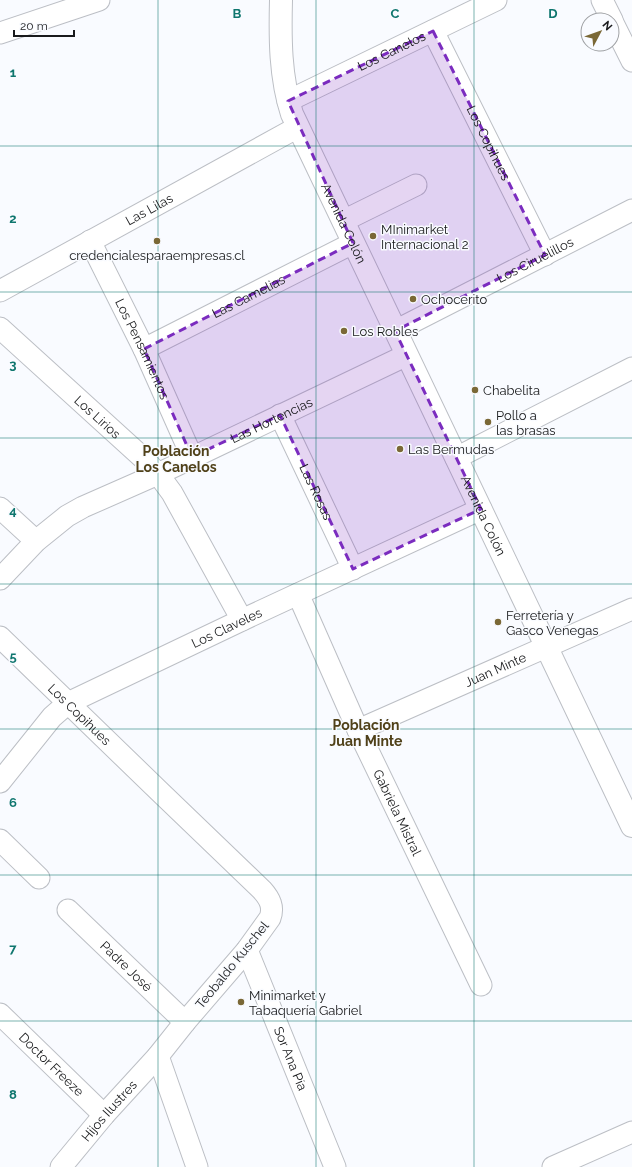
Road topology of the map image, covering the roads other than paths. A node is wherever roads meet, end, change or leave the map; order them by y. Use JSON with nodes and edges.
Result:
{"nodes":[{"id":1,"x":99,"y":0,"type":"edge"},
{"id":2,"x":281,"y":0,"type":"edge"},
{"id":3,"x":496,"y":0,"type":"edge"},
{"id":4,"x":602,"y":0,"type":"edge"},
{"id":5,"x":608,"y":12,"type":"edge"},
{"id":6,"x":433,"y":31,"type":"junction"},
{"id":7,"x":0,"y":33,"type":"edge"},
{"id":8,"x":620,"y":36,"type":"edge"},
{"id":9,"x":632,"y":61,"type":"edge"},
{"id":10,"x":288,"y":101,"type":"junction"},
{"id":11,"x":298,"y":127,"type":"junction"},
{"id":12,"x":416,"y":185,"type":"dead end"},
{"id":13,"x":632,"y":210,"type":"edge"},
{"id":14,"x":343,"y":222,"type":"junction"},
{"id":15,"x":90,"y":241,"type":"junction"},
{"id":16,"x":353,"y":242,"type":"junction"},
{"id":17,"x":545,"y":255,"type":"junction"},
{"id":18,"x":0,"y":291,"type":"edge"},
{"id":19,"x":0,"y":328,"type":"edge"},
{"id":20,"x":396,"y":331,"type":"junction"},
{"id":21,"x":144,"y":349,"type":"junction"},
{"id":22,"x":407,"y":355,"type":"junction"},
{"id":23,"x":632,"y":368,"type":"edge"},
{"id":24,"x":280,"y":415,"type":"junction"},
{"id":25,"x":192,"y":457,"type":"junction"},
{"id":26,"x":456,"y":458,"type":"junction"},
{"id":27,"x":158,"y":474,"type":"junction"},
{"id":28,"x":0,"y":508,"type":"edge"},
{"id":29,"x":481,"y":510,"type":"junction"},
{"id":30,"x":36,"y":542,"type":"junction"},
{"id":31,"x":353,"y":569,"type":"junction"},
{"id":32,"x":0,"y":579,"type":"edge"},
{"id":33,"x":298,"y":594,"type":"junction"},
{"id":34,"x":632,"y":609,"type":"edge"},
{"id":35,"x":242,"y":620,"type":"junction"},
{"id":36,"x":0,"y":637,"type":"edge"},
{"id":37,"x":546,"y":647,"type":"junction"},
{"id":38,"x":68,"y":703,"type":"junction"},
{"id":39,"x":358,"y":730,"type":"junction"},
{"id":40,"x":0,"y":782,"type":"edge"},
{"id":41,"x":158,"y":791,"type":"joint"},
{"id":42,"x":632,"y":826,"type":"edge"},
{"id":43,"x":0,"y":840,"type":"edge"},
{"id":44,"x":39,"y":878,"type":"dead end"},
{"id":45,"x":68,"y":910,"type":"dead end"},
{"id":46,"x":247,"y":950,"type":"junction"},
{"id":47,"x":481,"y":985,"type":"dead end"},
{"id":48,"x":0,"y":1014,"type":"edge"},
{"id":49,"x":185,"y":1022,"type":"junction"},
{"id":50,"x":158,"y":1056,"type":"junction"},
{"id":51,"x":104,"y":1115,"type":"junction"},
{"id":52,"x":632,"y":1132,"type":"edge"},
{"id":53,"x":61,"y":1167,"type":"edge"},
{"id":54,"x":198,"y":1167,"type":"edge"},
{"id":55,"x":335,"y":1167,"type":"edge"},
{"id":56,"x":553,"y":1167,"type":"edge"}],
"edges":[{"from":1,"to":7,"type":"street"},
{"from":2,"to":10,"type":"main road","name":"Avenida Colón"},
{"from":3,"to":6,"type":"street","name":"Los Canelos"},
{"from":4,"to":5,"type":"street"},
{"from":6,"to":10,"type":"street","name":"Los Canelos"},
{"from":6,"to":17,"type":"street","name":"Los Copihues"},
{"from":8,"to":9,"type":"street"},
{"from":10,"to":11,"type":"main road","name":"Avenida Colón"},
{"from":11,"to":14,"type":"main road","name":"Avenida Colón"},
{"from":11,"to":15,"type":"street","name":"Las Lilas"},
{"from":12,"to":14,"type":"street"},
{"from":13,"to":17,"type":"street","name":"Los Ciruelillos"},
{"from":14,"to":16,"type":"main road","name":"Avenida Colón"},
{"from":15,"to":18,"type":"street","name":"Las Lilas"},
{"from":15,"to":21,"type":"street","name":"Los Pensamientos"},
{"from":16,"to":20,"type":"main road","name":"Avenida Colón"},
{"from":16,"to":21,"type":"street","name":"Las Camelias"},
{"from":17,"to":20,"type":"street","name":"Los Ciruelillos"},
{"from":19,"to":27,"type":"street","name":"Los Lirios"},
{"from":20,"to":22,"type":"main road","name":"Avenida Colón"},
{"from":21,"to":25,"type":"street","name":"Los Pensamientos"},
{"from":22,"to":24,"type":"street","name":"Las Hortencias"},
{"from":22,"to":26,"type":"main road","name":"Avenida Colón"},
{"from":23,"to":26,"type":"street"},
{"from":24,"to":25,"type":"street","name":"Las Hortencias"},
{"from":24,"to":31,"type":"street","name":"Las Rosas"},
{"from":25,"to":27,"type":"street","name":"Las Hortencias"},
{"from":26,"to":29,"type":"main road","name":"Avenida Colón"},
{"from":27,"to":30,"type":"street","name":"Las Hortencias"},
{"from":27,"to":35,"type":"street","name":"Los Lirios"},
{"from":28,"to":30,"type":"street"},
{"from":29,"to":31,"type":"street","name":"Los Claveles"},
{"from":29,"to":37,"type":"main road","name":"Avenida Colón"},
{"from":30,"to":32,"type":"street","name":"Las Hortencias"},
{"from":31,"to":33,"type":"street","name":"Los Claveles"},
{"from":33,"to":35,"type":"street","name":"Los Claveles"},
{"from":33,"to":39,"type":"street","name":"Gabriela Mistral"},
{"from":34,"to":37,"type":"street","name":"Juan Minte"},
{"from":35,"to":38,"type":"street","name":"Los Claveles"},
{"from":36,"to":38,"type":"street","name":"Los Copihues"},
{"from":37,"to":39,"type":"street","name":"Juan Minte"},
{"from":37,"to":42,"type":"main road","name":"Avenida Colón"},
{"from":38,"to":40,"type":"street","name":"Los Claveles"},
{"from":38,"to":41,"type":"street","name":"Los Copihues"},
{"from":39,"to":47,"type":"street","name":"Gabriela Mistral"},
{"from":41,"to":46,"type":"street","name":"Teobaldo Kuschel"},
{"from":43,"to":44,"type":"street"},
{"from":45,"to":49,"type":"street","name":"Padre José"},
{"from":46,"to":49,"type":"street","name":"Teobaldo Kuschel"},
{"from":46,"to":55,"type":"street","name":"Sor Ana Pía"},
{"from":48,"to":51,"type":"street","name":"Doctor Freeze"},
{"from":49,"to":50,"type":"street","name":"Teobaldo Kuschel"},
{"from":50,"to":51,"type":"street","name":"Hijos Ilustres"},
{"from":50,"to":54,"type":"street"},
{"from":51,"to":53,"type":"street","name":"Hijos Ilustres"},
{"from":52,"to":56,"type":"street"}]}
